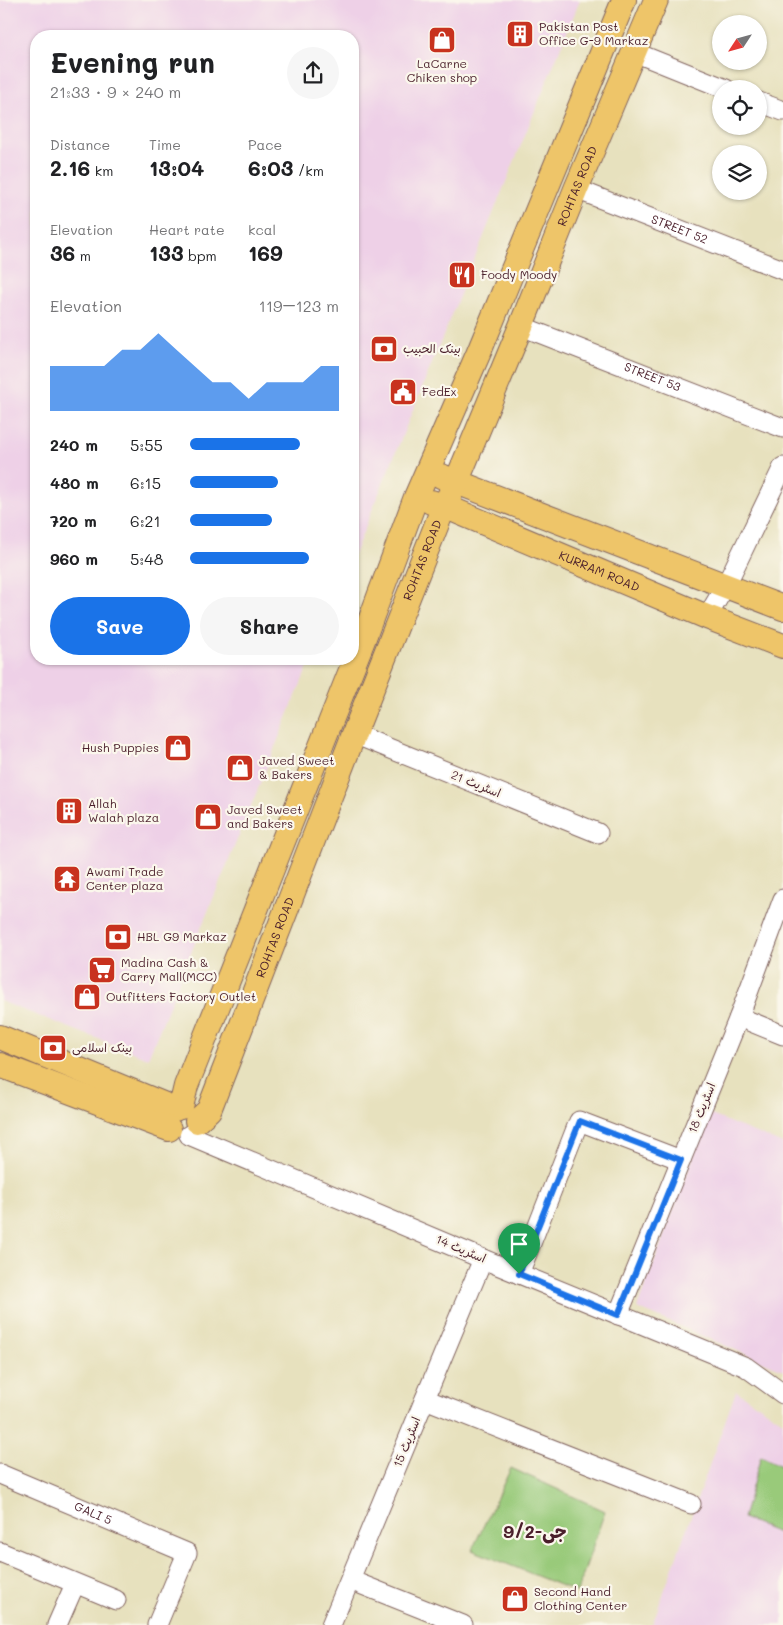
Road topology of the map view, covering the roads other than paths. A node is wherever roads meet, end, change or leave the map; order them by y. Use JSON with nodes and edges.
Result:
{"nodes":[{"id":1,"x":624,"y":0,"type":"edge"},
{"id":2,"x":656,"y":0,"type":"edge"},
{"id":3,"x":634,"y":52,"type":"junction"},
{"id":4,"x":712,"y":83,"type":"edge"},
{"id":5,"x":588,"y":87,"type":"junction"},
{"id":6,"x":616,"y":97,"type":"junction"},
{"id":7,"x":767,"y":105,"type":"edge"},
{"id":8,"x":783,"y":111,"type":"edge"},
{"id":9,"x":576,"y":189,"type":"junction"},
{"id":10,"x":783,"y":270,"type":"edge"},
{"id":11,"x":521,"y":326,"type":"junction"},
{"id":12,"x":783,"y":428,"type":"edge"},
{"id":13,"x":783,"y":467,"type":"edge"},
{"id":14,"x":428,"y":470,"type":"junction"},
{"id":15,"x":456,"y":483,"type":"junction"},
{"id":16,"x":416,"y":497,"type":"junction"},
{"id":17,"x":444,"y":506,"type":"junction"},
{"id":18,"x":726,"y":585,"type":"junction"},
{"id":19,"x":783,"y":608,"type":"edge"},
{"id":20,"x":707,"y":616,"type":"junction"},
{"id":21,"x":783,"y":646,"type":"edge"},
{"id":22,"x":359,"y":650,"type":"edge"},
{"id":23,"x":353,"y":665,"type":"edge"},
{"id":24,"x":354,"y":734,"type":"junction"},
{"id":25,"x":598,"y":833,"type":"dead end"},
{"id":26,"x":783,"y":899,"type":"edge"},
{"id":27,"x":739,"y":1017,"type":"junction"},
{"id":28,"x":783,"y":1035,"type":"edge"},
{"id":29,"x":0,"y":1036,"type":"edge"},
{"id":30,"x":0,"y":1064,"type":"edge"},
{"id":31,"x":182,"y":1120,"type":"junction"},
{"id":32,"x":681,"y":1160,"type":"junction"},
{"id":33,"x":483,"y":1259,"type":"junction"},
{"id":34,"x":519,"y":1274,"type":"junction"},
{"id":35,"x":618,"y":1315,"type":"junction"},
{"id":36,"x":783,"y":1394,"type":"edge"},
{"id":37,"x":425,"y":1399,"type":"junction"},
{"id":38,"x":0,"y":1474,"type":"edge"},
{"id":39,"x":691,"y":1504,"type":"dead end"},
{"id":40,"x":0,"y":1552,"type":"edge"},
{"id":41,"x":350,"y":1580,"type":"junction"},
{"id":42,"x":75,"y":1584,"type":"junction"},
{"id":43,"x":116,"y":1600,"type":"dead end"},
{"id":44,"x":57,"y":1625,"type":"edge"},
{"id":45,"x":157,"y":1625,"type":"edge"},
{"id":46,"x":331,"y":1625,"type":"edge"},
{"id":47,"x":463,"y":1625,"type":"edge"}],
"edges":[{"from":1,"to":5,"type":"main road"},
{"from":2,"to":3,"type":"main road","name":"ROHTAS ROAD"},
{"from":3,"to":4,"type":"street"},
{"from":3,"to":6,"type":"main road","name":"ROHTAS ROAD"},
{"from":5,"to":6,"type":"main road"},
{"from":5,"to":14,"type":"main road"},
{"from":6,"to":9,"type":"main road","name":"ROHTAS ROAD"},
{"from":7,"to":8,"type":"street"},
{"from":9,"to":10,"type":"street","name":"STREET 52"},
{"from":9,"to":11,"type":"main road","name":"ROHTAS ROAD"},
{"from":11,"to":12,"type":"street","name":"STREET 53"},
{"from":11,"to":15,"type":"main road","name":"ROHTAS ROAD"},
{"from":13,"to":18,"type":"street"},
{"from":14,"to":15,"type":"main road"},
{"from":14,"to":16,"type":"main road"},
{"from":15,"to":17,"type":"main road","name":"ROHTAS ROAD"},
{"from":15,"to":18,"type":"main road"},
{"from":16,"to":17,"type":"main road","name":"KURRAM ROAD"},
{"from":16,"to":22,"type":"main road"},
{"from":17,"to":20,"type":"main road","name":"KURRAM ROAD"},
{"from":17,"to":24,"type":"main road","name":"ROHTAS ROAD"},
{"from":18,"to":19,"type":"main road"},
{"from":18,"to":20,"type":"street"},
{"from":20,"to":21,"type":"main road","name":"KURRAM ROAD"},
{"from":23,"to":31,"type":"main road"},
{"from":24,"to":25,"type":"street","name":"اسٹریٹ 21"},
{"from":24,"to":31,"type":"main road","name":"ROHTAS ROAD"},
{"from":26,"to":27,"type":"street","name":"اسٹریٹ 18"},
{"from":27,"to":28,"type":"street"},
{"from":27,"to":32,"type":"street","name":"اسٹریٹ 18"},
{"from":29,"to":31,"type":"main road"},
{"from":30,"to":31,"type":"main road"},
{"from":31,"to":33,"type":"street","name":"اسٹریٹ 14"},
{"from":32,"to":34,"type":"street"},
{"from":32,"to":35,"type":"street","name":"اسٹریٹ 18"},
{"from":33,"to":34,"type":"street","name":"اسٹریٹ 14"},
{"from":33,"to":37,"type":"street","name":"اسٹریٹ 15"},
{"from":34,"to":35,"type":"street","name":"اسٹریٹ 14"},
{"from":35,"to":36,"type":"street","name":"اسٹریٹ 14"},
{"from":37,"to":39,"type":"street"},
{"from":37,"to":41,"type":"street","name":"اسٹریٹ 15"},
{"from":38,"to":45,"type":"street","name":"GALI 5"},
{"from":40,"to":42,"type":"street"},
{"from":41,"to":46,"type":"street","name":"اسٹریٹ 15"},
{"from":41,"to":47,"type":"street"},
{"from":42,"to":43,"type":"street"},
{"from":42,"to":44,"type":"street"}]}
